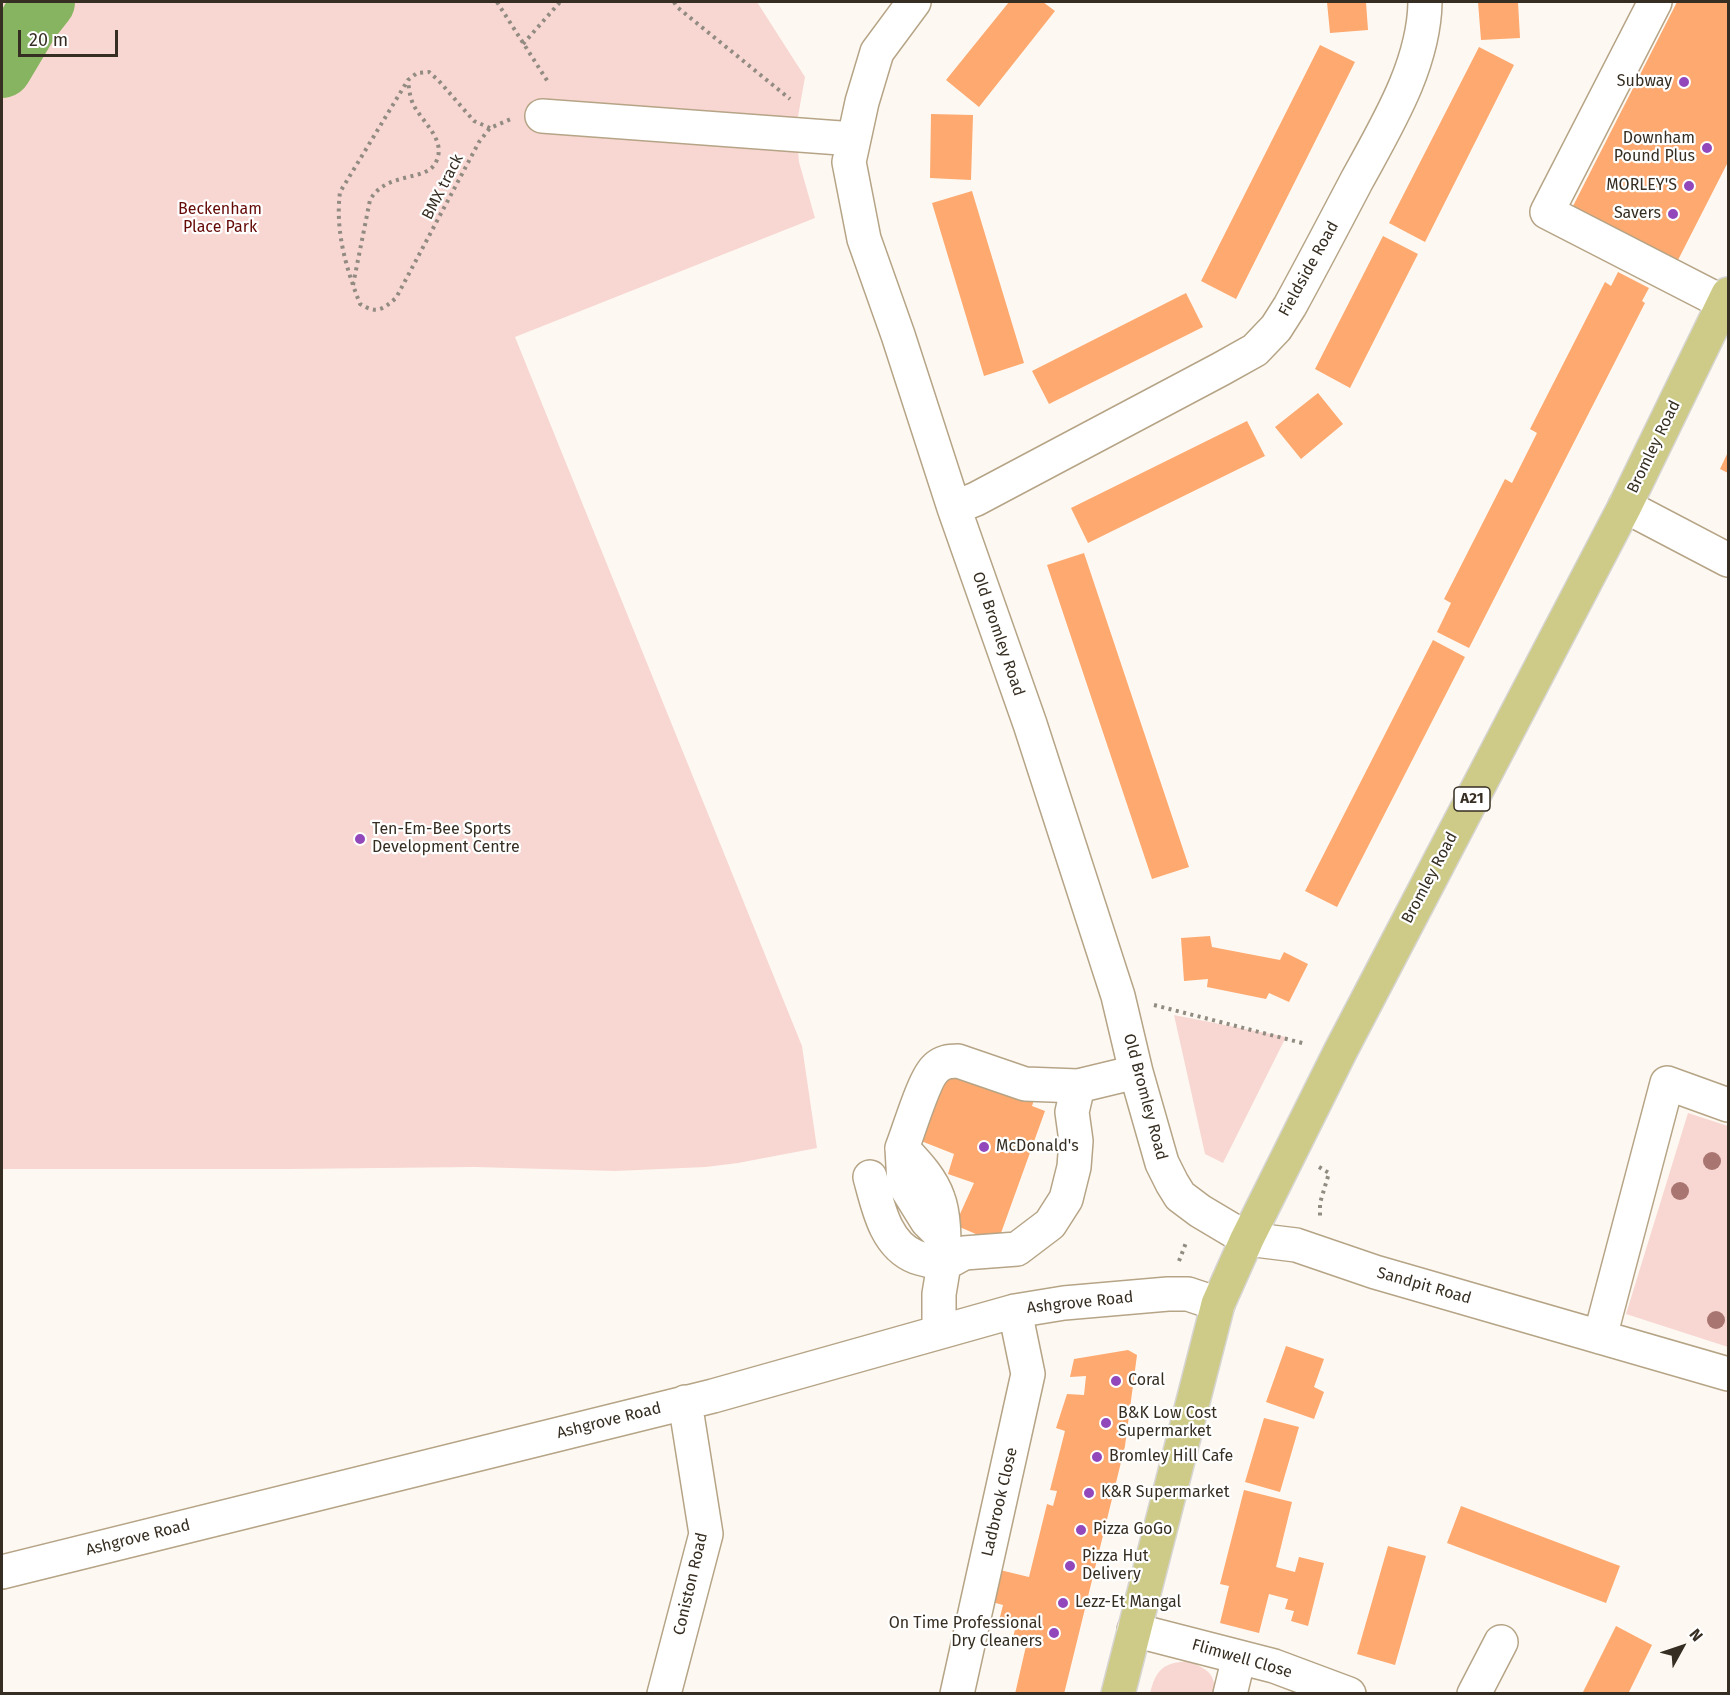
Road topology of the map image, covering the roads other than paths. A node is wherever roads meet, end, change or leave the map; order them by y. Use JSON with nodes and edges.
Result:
{"nodes":[{"id":1,"x":914,"y":2,"type":"edge"},
{"id":2,"x":1425,"y":2,"type":"edge"},
{"id":3,"x":1655,"y":2,"type":"edge"},
{"id":4,"x":542,"y":116,"type":"road end"},
{"id":5,"x":854,"y":140,"type":"junction"},
{"id":6,"x":1727,"y":301,"type":"edge"},
{"id":7,"x":1625,"y":506,"type":"junction"},
{"id":8,"x":954,"y":508,"type":"junction"},
{"id":9,"x":1728,"y":560,"type":"edge"},
{"id":10,"x":1136,"y":1072,"type":"junction"},
{"id":11,"x":1078,"y":1086,"type":"junction"},
{"id":12,"x":1728,"y":1105,"type":"edge"},
{"id":13,"x":870,"y":1177,"type":"dead end"},
{"id":14,"x":1247,"y":1239,"type":"junction"},
{"id":15,"x":944,"y":1251,"type":"junction"},
{"id":16,"x":1218,"y":1304,"type":"junction"},
{"id":17,"x":1015,"y":1311,"type":"junction"},
{"id":18,"x":939,"y":1331,"type":"junction"},
{"id":19,"x":1600,"y":1337,"type":"junction"},
{"id":20,"x":1728,"y":1374,"type":"edge"},
{"id":21,"x":685,"y":1402,"type":"junction"},
{"id":22,"x":2,"y":1572,"type":"edge"},
{"id":23,"x":1134,"y":1630,"type":"junction"},
{"id":24,"x":1501,"y":1642,"type":"dead end"},
{"id":25,"x":1239,"y":1657,"type":"junction"},
{"id":26,"x":664,"y":1694,"type":"edge"},
{"id":27,"x":957,"y":1694,"type":"edge"},
{"id":28,"x":1118,"y":1694,"type":"edge"},
{"id":29,"x":1230,"y":1694,"type":"edge"},
{"id":30,"x":1349,"y":1694,"type":"edge"},
{"id":31,"x":1474,"y":1694,"type":"edge"}],
"edges":[{"from":1,"to":5,"type":"street","name":"Old Bromley Road"},
{"from":2,"to":8,"type":"street","name":"Fieldside Road"},
{"from":3,"to":6,"type":"street"},
{"from":4,"to":5,"type":"street"},
{"from":5,"to":8,"type":"street","name":"Old Bromley Road"},
{"from":6,"to":7,"type":"main road","name":"Bromley Road","number":"A21"},
{"from":7,"to":9,"type":"street"},
{"from":7,"to":14,"type":"main road","name":"Bromley Road","number":"A21"},
{"from":8,"to":10,"type":"street","name":"Old Bromley Road"},
{"from":10,"to":11,"type":"street"},
{"from":10,"to":14,"type":"street","name":"Old Bromley Road"},
{"from":11,"to":15,"type":"street"},
{"from":11,"to":15,"type":"street"},
{"from":12,"to":19,"type":"street"},
{"from":13,"to":15,"type":"street"},
{"from":14,"to":16,"type":"main road","name":"Bromley Road","number":"A21"},
{"from":14,"to":19,"type":"street","name":"Sandpit Road"},
{"from":15,"to":18,"type":"street"},
{"from":16,"to":17,"type":"street","name":"Ashgrove Road"},
{"from":16,"to":23,"type":"main road","number":"A21"},
{"from":17,"to":18,"type":"street","name":"Ashgrove Road"},
{"from":17,"to":27,"type":"street","name":"Ladbrook Close"},
{"from":18,"to":21,"type":"street","name":"Ashgrove Road"},
{"from":19,"to":20,"type":"street","name":"Sandpit Road"},
{"from":21,"to":22,"type":"street","name":"Ashgrove Road"},
{"from":21,"to":26,"type":"street","name":"Coniston Road"},
{"from":23,"to":25,"type":"street","name":"Flimwell Close"},
{"from":23,"to":28,"type":"main road","number":"A21"},
{"from":24,"to":31,"type":"street"},
{"from":25,"to":29,"type":"street"},
{"from":25,"to":30,"type":"street","name":"Flimwell Close"}]}
